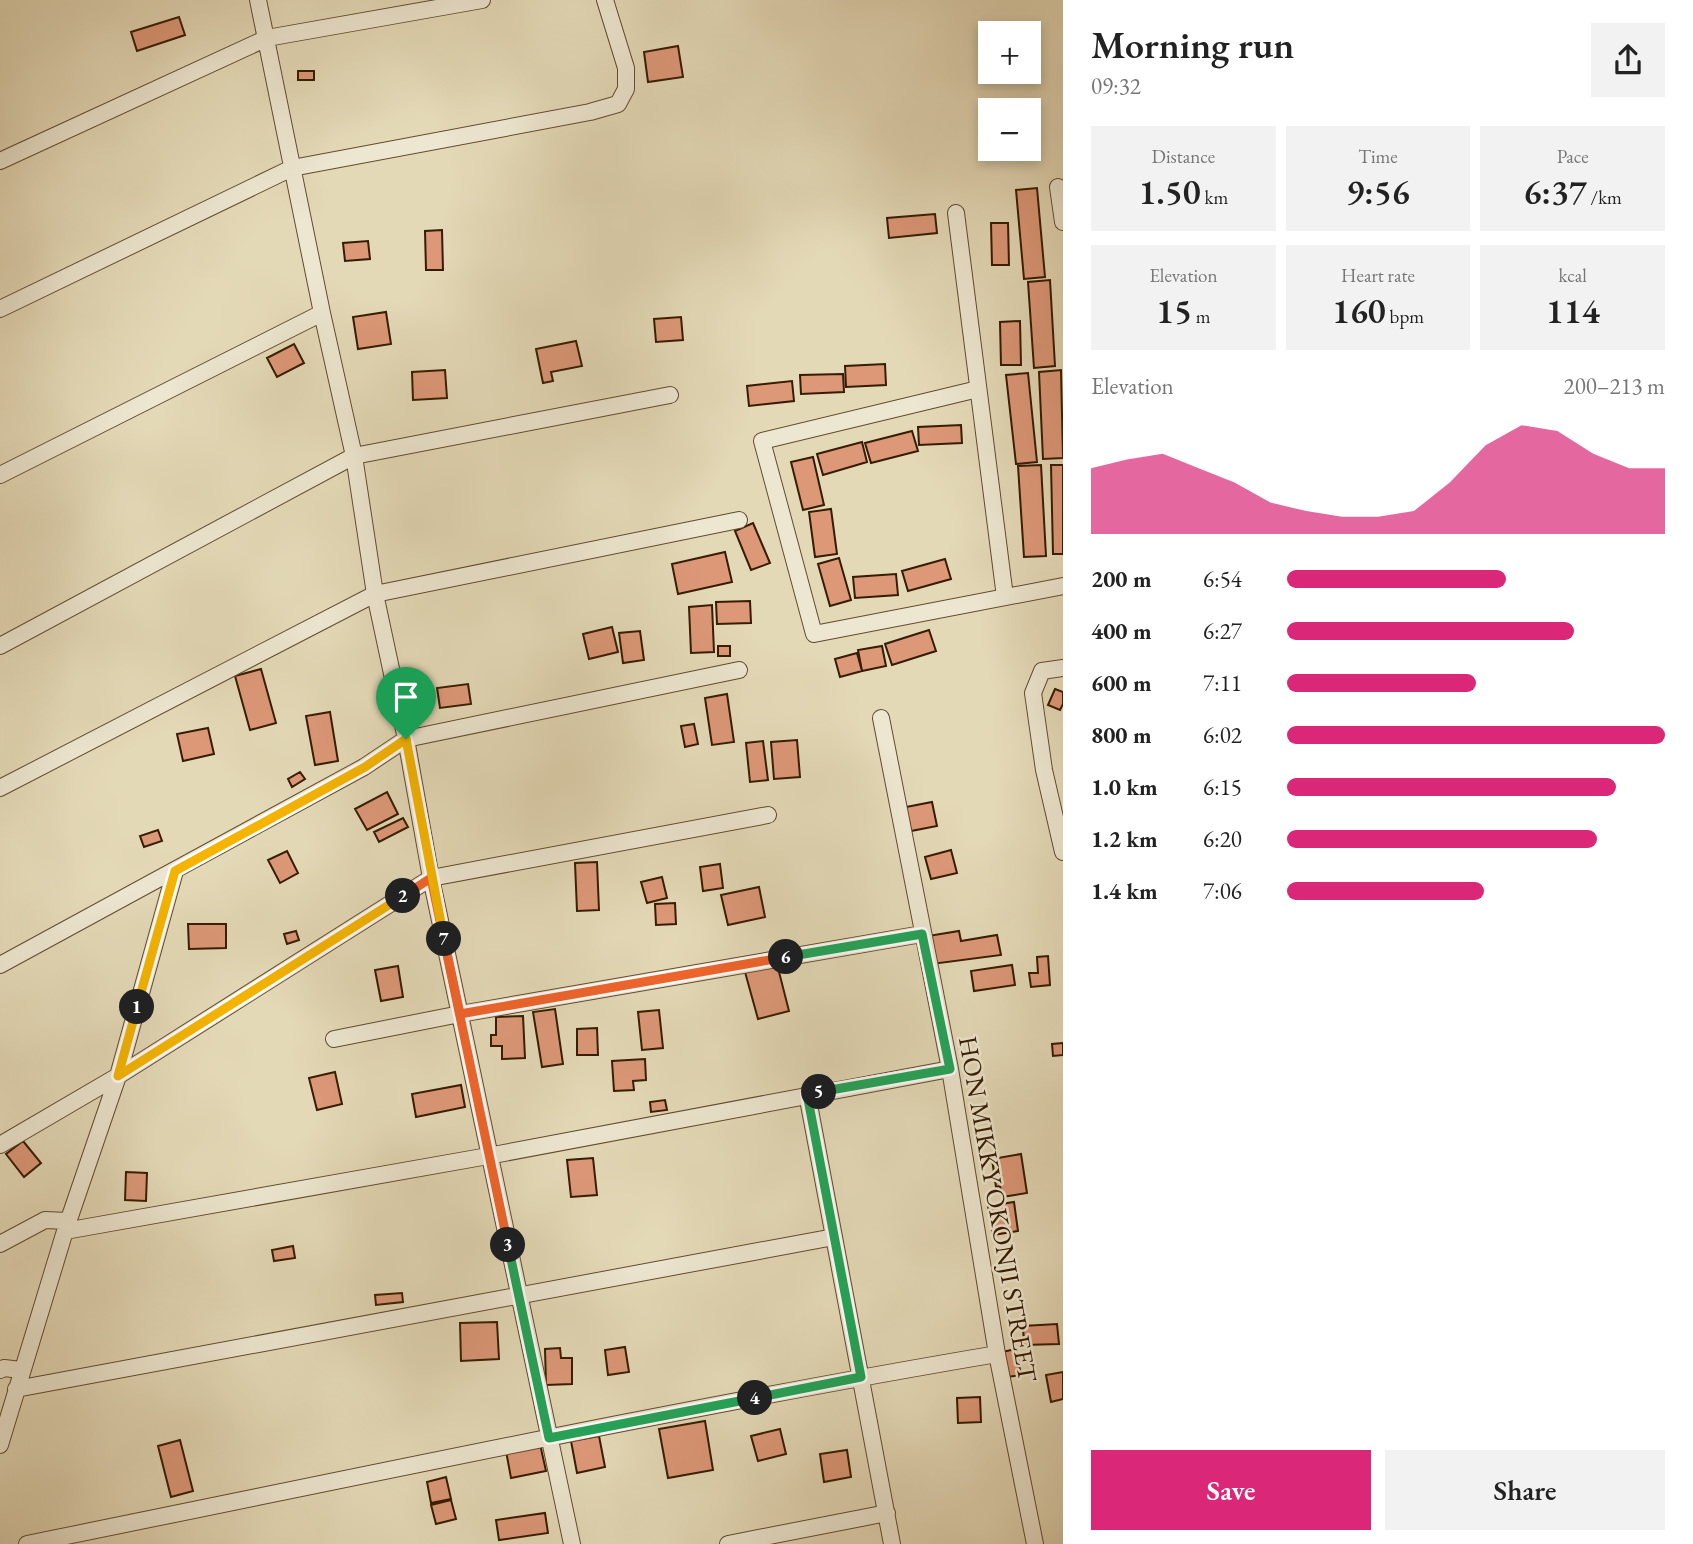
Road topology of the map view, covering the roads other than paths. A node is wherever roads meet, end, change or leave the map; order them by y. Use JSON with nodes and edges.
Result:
{"nodes":[{"id":1,"x":258,"y":0,"type":"edge"},
{"id":2,"x":482,"y":0,"type":"edge"},
{"id":3,"x":605,"y":0,"type":"edge"},
{"id":4,"x":267,"y":38,"type":"junction"},
{"id":5,"x":0,"y":161,"type":"edge"},
{"id":6,"x":292,"y":168,"type":"junction"},
{"id":7,"x":1058,"y":187,"type":"dead end"},
{"id":8,"x":956,"y":213,"type":"dead end"},
{"id":9,"x":1063,"y":222,"type":"edge"},
{"id":10,"x":0,"y":309,"type":"edge"},
{"id":11,"x":322,"y":313,"type":"junction"},
{"id":12,"x":978,"y":389,"type":"junction"},
{"id":13,"x":670,"y":396,"type":"dead end"},
{"id":14,"x":354,"y":456,"type":"junction"},
{"id":15,"x":0,"y":475,"type":"edge"},
{"id":16,"x":739,"y":520,"type":"dead end"},
{"id":17,"x":1063,"y":586,"type":"edge"},
{"id":18,"x":375,"y":594,"type":"junction"},
{"id":19,"x":1005,"y":597,"type":"junction"},
{"id":20,"x":0,"y":646,"type":"edge"},
{"id":21,"x":1063,"y":668,"type":"edge"},
{"id":22,"x":739,"y":670,"type":"dead end"},
{"id":23,"x":881,"y":718,"type":"dead end"},
{"id":24,"x":406,"y":739,"type":"junction"},
{"id":25,"x":0,"y":788,"type":"edge"},
{"id":26,"x":768,"y":815,"type":"dead end"},
{"id":27,"x":1063,"y":852,"type":"edge"},
{"id":28,"x":175,"y":871,"type":"junction"},
{"id":29,"x":431,"y":878,"type":"junction"},
{"id":30,"x":922,"y":934,"type":"junction"},
{"id":31,"x":0,"y":965,"type":"edge"},
{"id":32,"x":460,"y":1014,"type":"junction"},
{"id":33,"x":334,"y":1040,"type":"dead end"},
{"id":34,"x":950,"y":1069,"type":"junction"},
{"id":35,"x":118,"y":1076,"type":"junction"},
{"id":36,"x":807,"y":1094,"type":"junction"},
{"id":37,"x":0,"y":1144,"type":"edge"},
{"id":38,"x":488,"y":1156,"type":"junction"},
{"id":39,"x":66,"y":1226,"type":"junction"},
{"id":40,"x":834,"y":1237,"type":"junction"},
{"id":41,"x":0,"y":1244,"type":"edge"},
{"id":42,"x":519,"y":1297,"type":"junction"},
{"id":43,"x":997,"y":1354,"type":"junction"},
{"id":44,"x":0,"y":1370,"type":"edge"},
{"id":45,"x":21,"y":1370,"type":"junction"},
{"id":46,"x":861,"y":1377,"type":"junction"},
{"id":47,"x":16,"y":1389,"type":"junction"},
{"id":48,"x":549,"y":1438,"type":"junction"},
{"id":49,"x":0,"y":1446,"type":"edge"},
{"id":50,"x":887,"y":1513,"type":"junction"},
{"id":51,"x":27,"y":1544,"type":"edge"},
{"id":52,"x":572,"y":1544,"type":"edge"},
{"id":53,"x":728,"y":1544,"type":"edge"},
{"id":54,"x":892,"y":1544,"type":"edge"},
{"id":55,"x":1035,"y":1544,"type":"edge"}],
"edges":[{"from":1,"to":4,"type":"street"},
{"from":2,"to":4,"type":"street"},
{"from":3,"to":6,"type":"street"},
{"from":4,"to":5,"type":"street"},
{"from":4,"to":6,"type":"street"},
{"from":6,"to":10,"type":"street"},
{"from":6,"to":11,"type":"street"},
{"from":7,"to":9,"type":"street"},
{"from":8,"to":12,"type":"street"},
{"from":11,"to":14,"type":"street"},
{"from":11,"to":15,"type":"street"},
{"from":12,"to":19,"type":"street"},
{"from":12,"to":19,"type":"street"},
{"from":13,"to":14,"type":"street"},
{"from":14,"to":18,"type":"street"},
{"from":14,"to":20,"type":"street"},
{"from":16,"to":18,"type":"street"},
{"from":17,"to":19,"type":"street"},
{"from":18,"to":24,"type":"street"},
{"from":18,"to":25,"type":"street"},
{"from":21,"to":27,"type":"street"},
{"from":22,"to":24,"type":"street"},
{"from":23,"to":30,"type":"street","name":"HON MIKKY OKONJI STREET"},
{"from":24,"to":28,"type":"street"},
{"from":24,"to":29,"type":"street"},
{"from":26,"to":29,"type":"street"},
{"from":28,"to":31,"type":"street"},
{"from":28,"to":35,"type":"street"},
{"from":29,"to":32,"type":"street"},
{"from":29,"to":35,"type":"street"},
{"from":30,"to":32,"type":"street"},
{"from":30,"to":34,"type":"street","name":"HON MIKKY OKONJI STREET"},
{"from":32,"to":33,"type":"street"},
{"from":32,"to":38,"type":"street"},
{"from":34,"to":36,"type":"street"},
{"from":34,"to":43,"type":"street","name":"HON MIKKY OKONJI STREET"},
{"from":35,"to":37,"type":"street"},
{"from":35,"to":39,"type":"street"},
{"from":36,"to":38,"type":"street"},
{"from":36,"to":40,"type":"street"},
{"from":38,"to":39,"type":"street"},
{"from":38,"to":42,"type":"street"},
{"from":39,"to":41,"type":"street"},
{"from":39,"to":45,"type":"street"},
{"from":40,"to":42,"type":"street"},
{"from":40,"to":46,"type":"street"},
{"from":42,"to":47,"type":"street"},
{"from":42,"to":48,"type":"street"},
{"from":43,"to":46,"type":"street"},
{"from":43,"to":55,"type":"street","name":"HON MIKKY OKONJI STREET"},
{"from":44,"to":45,"type":"street"},
{"from":45,"to":47,"type":"street"},
{"from":46,"to":48,"type":"street"},
{"from":46,"to":50,"type":"street"},
{"from":47,"to":49,"type":"street"},
{"from":48,"to":51,"type":"street"},
{"from":48,"to":52,"type":"street"},
{"from":50,"to":53,"type":"street"},
{"from":50,"to":54,"type":"street"}]}
